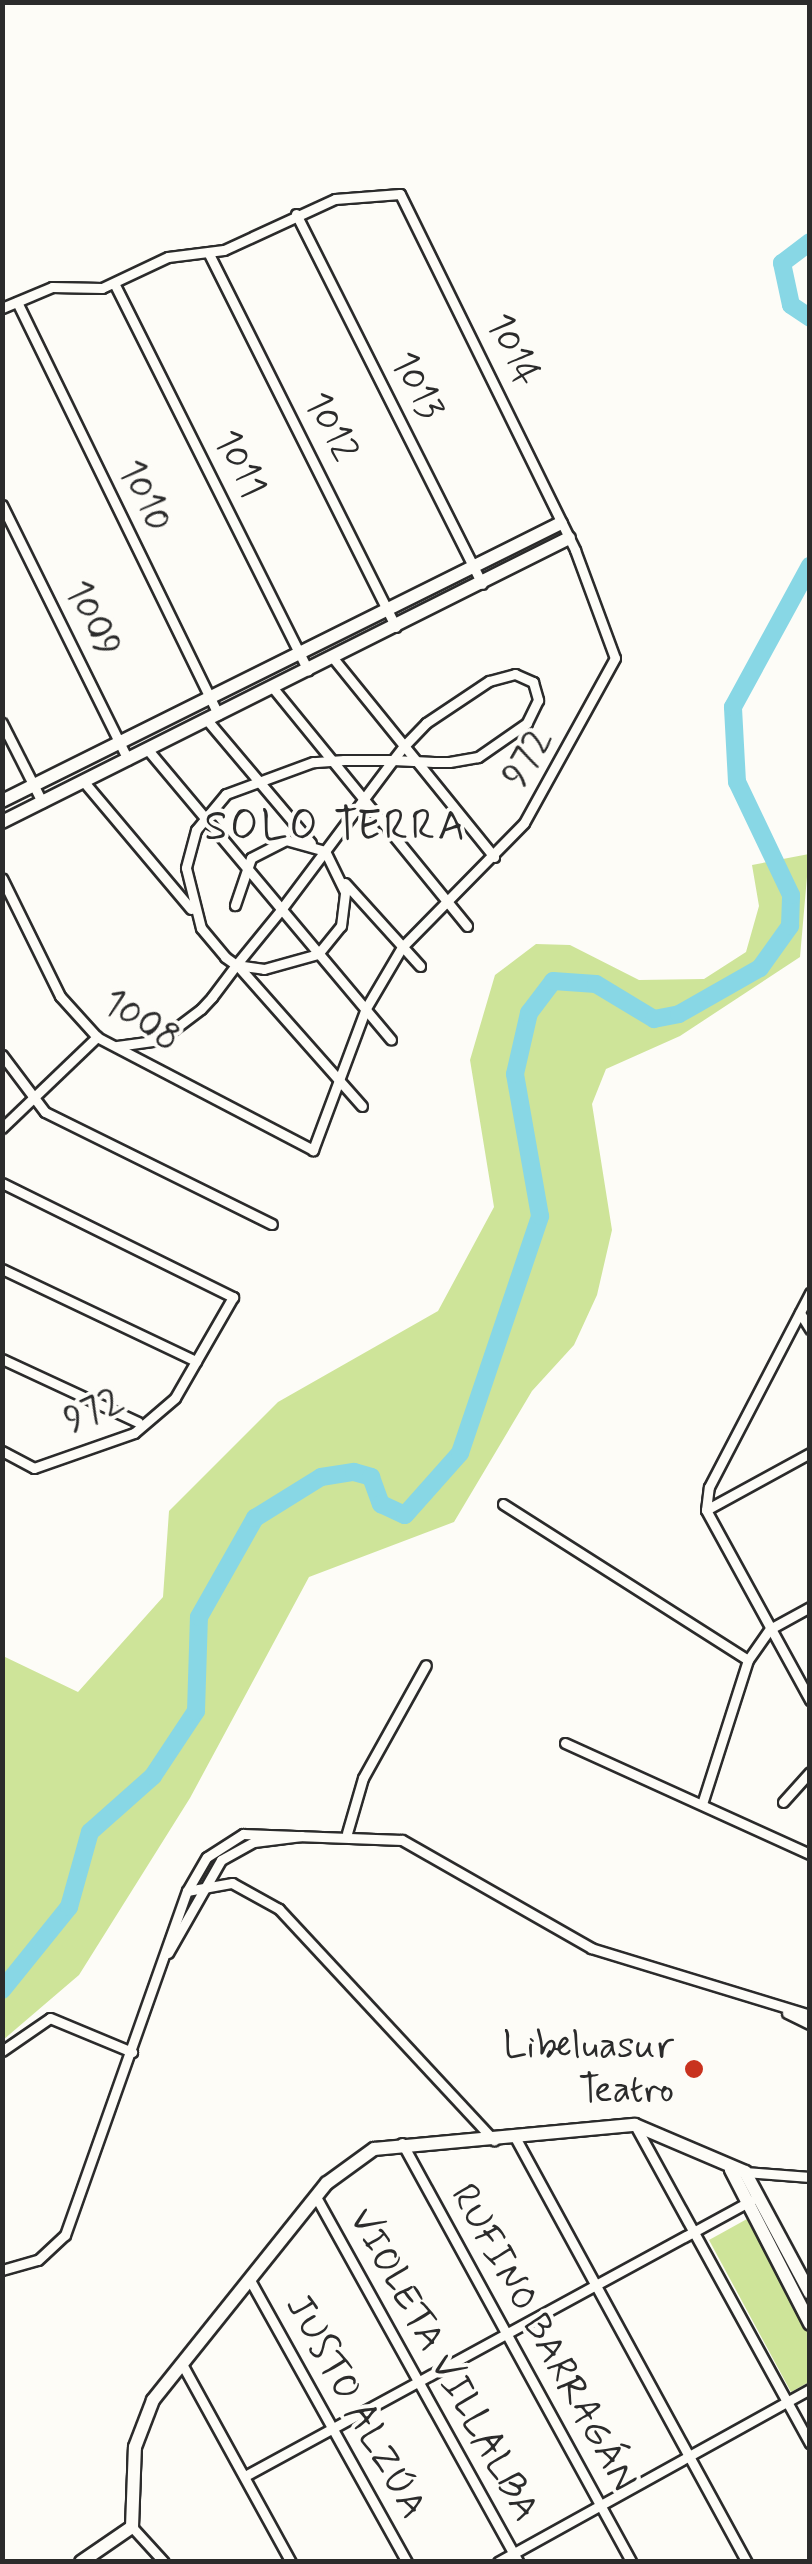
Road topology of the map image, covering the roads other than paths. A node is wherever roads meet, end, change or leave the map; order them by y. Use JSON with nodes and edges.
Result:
{"nodes":[{"id":1,"x":296,"y":214,"type":"junction"},
{"id":2,"x":209,"y":254,"type":"junction"},
{"id":3,"x":115,"y":284,"type":"junction"},
{"id":4,"x":17,"y":302,"type":"junction"},
{"id":5,"x":2,"y":308,"type":"edge"},
{"id":6,"x":2,"y":505,"type":"edge"},
{"id":7,"x":561,"y":524,"type":"junction"},
{"id":8,"x":569,"y":538,"type":"junction"},
{"id":9,"x":474,"y":568,"type":"junction"},
{"id":10,"x":482,"y":584,"type":"junction"},
{"id":11,"x":388,"y":610,"type":"junction"},
{"id":12,"x":396,"y":627,"type":"junction"},
{"id":13,"x":301,"y":654,"type":"junction"},
{"id":14,"x":333,"y":658,"type":"junction"},
{"id":15,"x":308,"y":670,"type":"junction"},
{"id":16,"x":272,"y":688,"type":"junction"},
{"id":17,"x":210,"y":700,"type":"junction"},
{"id":18,"x":212,"y":718,"type":"junction"},
{"id":19,"x":2,"y":723,"type":"edge"},
{"id":20,"x":120,"y":744,"type":"junction"},
{"id":21,"x":404,"y":746,"type":"junction"},
{"id":22,"x":148,"y":750,"type":"junction"},
{"id":23,"x":128,"y":760,"type":"junction"},
{"id":24,"x":331,"y":760,"type":"junction"},
{"id":25,"x":393,"y":760,"type":"junction"},
{"id":26,"x":417,"y":762,"type":"junction"},
{"id":27,"x":255,"y":777,"type":"junction"},
{"id":28,"x":84,"y":782,"type":"junction"},
{"id":29,"x":34,"y":786,"type":"junction"},
{"id":30,"x":363,"y":800,"type":"junction"},
{"id":31,"x":2,"y":801,"type":"edge"},
{"id":32,"x":42,"y":802,"type":"junction"},
{"id":33,"x":204,"y":818,"type":"junction"},
{"id":34,"x":2,"y":822,"type":"edge"},
{"id":35,"x":311,"y":843,"type":"junction"},
{"id":36,"x":324,"y":851,"type":"junction"},
{"id":37,"x":494,"y":857,"type":"junction"},
{"id":38,"x":244,"y":868,"type":"junction"},
{"id":39,"x":2,"y":878,"type":"edge"},
{"id":40,"x":342,"y":880,"type":"junction"},
{"id":41,"x":446,"y":899,"type":"junction"},
{"id":42,"x":235,"y":905,"type":"dead end"},
{"id":43,"x":280,"y":911,"type":"junction"},
{"id":44,"x":196,"y":915,"type":"junction"},
{"id":45,"x":467,"y":926,"type":"dead end"},
{"id":46,"x":402,"y":947,"type":"junction"},
{"id":47,"x":318,"y":954,"type":"junction"},
{"id":48,"x":236,"y":965,"type":"junction"},
{"id":49,"x":420,"y":966,"type":"dead end"},
{"id":50,"x":366,"y":1008,"type":"junction"},
{"id":51,"x":98,"y":1037,"type":"junction"},
{"id":52,"x":391,"y":1040,"type":"dead end"},
{"id":53,"x":114,"y":1046,"type":"junction"},
{"id":54,"x":2,"y":1055,"type":"edge"},
{"id":55,"x":338,"y":1081,"type":"junction"},
{"id":56,"x":30,"y":1102,"type":"junction"},
{"id":57,"x":362,"y":1106,"type":"dead end"},
{"id":58,"x":2,"y":1128,"type":"edge"},
{"id":59,"x":313,"y":1150,"type":"joint"},
{"id":60,"x":2,"y":1183,"type":"edge"},
{"id":61,"x":272,"y":1224,"type":"dead end"},
{"id":62,"x":2,"y":1269,"type":"edge"},
{"id":63,"x":808,"y":1298,"type":"edge"},
{"id":64,"x":800,"y":1313,"type":"junction"},
{"id":65,"x":810,"y":1329,"type":"edge"},
{"id":66,"x":2,"y":1359,"type":"edge"},
{"id":67,"x":196,"y":1361,"type":"junction"},
{"id":68,"x":138,"y":1422,"type":"junction"},
{"id":69,"x":2,"y":1451,"type":"edge"},
{"id":70,"x":810,"y":1453,"type":"edge"},
{"id":71,"x":503,"y":1504,"type":"dead end"},
{"id":72,"x":706,"y":1510,"type":"junction"},
{"id":73,"x":810,"y":1606,"type":"edge"},
{"id":74,"x":770,"y":1629,"type":"junction"},
{"id":75,"x":748,"y":1660,"type":"junction"},
{"id":76,"x":426,"y":1665,"type":"dead end"},
{"id":77,"x":810,"y":1700,"type":"edge"},
{"id":78,"x":565,"y":1743,"type":"dead end"},
{"id":79,"x":810,"y":1772,"type":"edge"},
{"id":80,"x":783,"y":1802,"type":"dead end"},
{"id":81,"x":702,"y":1804,"type":"junction"},
{"id":82,"x":347,"y":1833,"type":"junction"},
{"id":83,"x":310,"y":1834,"type":"junction"},
{"id":84,"x":810,"y":1854,"type":"edge"},
{"id":85,"x":201,"y":1884,"type":"junction"},
{"id":86,"x":187,"y":1891,"type":"junction"},
{"id":87,"x":166,"y":1956,"type":"junction"},
{"id":88,"x":780,"y":2010,"type":"junction"},
{"id":89,"x":810,"y":2016,"type":"edge"},
{"id":90,"x":810,"y":2024,"type":"edge"},
{"id":91,"x":2,"y":2051,"type":"edge"},
{"id":92,"x":132,"y":2052,"type":"junction"},
{"id":93,"x":635,"y":2125,"type":"junction"},
{"id":94,"x":516,"y":2138,"type":"junction"},
{"id":95,"x":496,"y":2142,"type":"junction"},
{"id":96,"x":402,"y":2143,"type":"junction"},
{"id":97,"x":738,"y":2171,"type":"junction"},
{"id":98,"x":810,"y":2177,"type":"edge"},
{"id":99,"x":316,"y":2197,"type":"junction"},
{"id":100,"x":752,"y":2200,"type":"junction"},
{"id":101,"x":692,"y":2232,"type":"junction"},
{"id":102,"x":2,"y":2270,"type":"edge"},
{"id":103,"x":251,"y":2282,"type":"junction"},
{"id":104,"x":596,"y":2285,"type":"junction"},
{"id":105,"x":810,"y":2292,"type":"edge"},
{"id":106,"x":810,"y":2324,"type":"edge"},
{"id":107,"x":506,"y":2334,"type":"junction"},
{"id":108,"x":182,"y":2364,"type":"junction"},
{"id":109,"x":417,"y":2382,"type":"junction"},
{"id":110,"x":810,"y":2389,"type":"edge"},
{"id":111,"x":787,"y":2402,"type":"junction"},
{"id":112,"x":332,"y":2428,"type":"junction"},
{"id":113,"x":810,"y":2442,"type":"edge"},
{"id":114,"x":688,"y":2456,"type":"junction"},
{"id":115,"x":246,"y":2476,"type":"junction"},
{"id":116,"x":600,"y":2506,"type":"junction"},
{"id":117,"x":132,"y":2527,"type":"junction"},
{"id":118,"x":515,"y":2558,"type":"edge"},
{"id":119,"x":81,"y":2562,"type":"edge"},
{"id":120,"x":164,"y":2562,"type":"edge"},
{"id":121,"x":291,"y":2562,"type":"edge"},
{"id":122,"x":406,"y":2562,"type":"edge"},
{"id":123,"x":498,"y":2562,"type":"edge"},
{"id":124,"x":631,"y":2562,"type":"edge"},
{"id":125,"x":747,"y":2562,"type":"edge"}],
"edges":[{"from":1,"to":2,"type":"street"},
{"from":1,"to":7,"type":"street","name":"1014"},
{"from":1,"to":9,"type":"street","name":"1013"},
{"from":2,"to":3,"type":"street"},
{"from":2,"to":11,"type":"street","name":"1012"},
{"from":3,"to":4,"type":"street"},
{"from":3,"to":13,"type":"street","name":"1011"},
{"from":4,"to":5,"type":"street"},
{"from":4,"to":17,"type":"street","name":"1010"},
{"from":6,"to":20,"type":"street","name":"1009"},
{"from":7,"to":8,"type":"street","name":"972"},
{"from":7,"to":9,"type":"street"},
{"from":8,"to":10,"type":"street"},
{"from":8,"to":37,"type":"street","name":"972"},
{"from":9,"to":10,"type":"street","name":"1013"},
{"from":9,"to":11,"type":"street"},
{"from":10,"to":12,"type":"street"},
{"from":11,"to":12,"type":"street","name":"1012"},
{"from":11,"to":13,"type":"street"},
{"from":12,"to":14,"type":"street"},
{"from":13,"to":15,"type":"street","name":"1011"},
{"from":13,"to":17,"type":"street"},
{"from":14,"to":15,"type":"street"},
{"from":14,"to":21,"type":"street"},
{"from":15,"to":16,"type":"street"},
{"from":16,"to":18,"type":"street"},
{"from":16,"to":24,"type":"street"},
{"from":17,"to":18,"type":"street","name":"1010"},
{"from":17,"to":20,"type":"street"},
{"from":18,"to":22,"type":"street"},
{"from":18,"to":27,"type":"street","name":"1010"},
{"from":19,"to":29,"type":"street"},
{"from":20,"to":23,"type":"street","name":"1009"},
{"from":20,"to":29,"type":"street"},
{"from":21,"to":25,"type":"street"},
{"from":21,"to":26,"type":"street"},
{"from":21,"to":26,"type":"street"},
{"from":22,"to":23,"type":"street"},
{"from":22,"to":33,"type":"street"},
{"from":23,"to":28,"type":"street"},
{"from":24,"to":25,"type":"street"},
{"from":24,"to":27,"type":"street"},
{"from":24,"to":30,"type":"street"},
{"from":25,"to":26,"type":"street"},
{"from":25,"to":30,"type":"street"},
{"from":26,"to":37,"type":"street"},
{"from":27,"to":33,"type":"street"},
{"from":27,"to":35,"type":"street","name":"1010"},
{"from":28,"to":32,"type":"street"},
{"from":28,"to":44,"type":"street"},
{"from":29,"to":31,"type":"street"},
{"from":29,"to":32,"type":"street"},
{"from":30,"to":36,"type":"street"},
{"from":30,"to":41,"type":"street"},
{"from":32,"to":34,"type":"street"},
{"from":33,"to":38,"type":"street"},
{"from":33,"to":44,"type":"street"},
{"from":35,"to":36,"type":"street","name":"1010"},
{"from":35,"to":38,"type":"street"},
{"from":36,"to":40,"type":"street"},
{"from":36,"to":43,"type":"street"},
{"from":37,"to":41,"type":"street","name":"972"},
{"from":38,"to":42,"type":"street"},
{"from":38,"to":43,"type":"street"},
{"from":39,"to":51,"type":"street","name":"1008"},
{"from":40,"to":46,"type":"street"},
{"from":40,"to":47,"type":"street"},
{"from":41,"to":45,"type":"street"},
{"from":41,"to":46,"type":"street","name":"972"},
{"from":43,"to":47,"type":"street"},
{"from":43,"to":48,"type":"street"},
{"from":44,"to":48,"type":"street"},
{"from":46,"to":49,"type":"street"},
{"from":46,"to":50,"type":"street","name":"972"},
{"from":47,"to":48,"type":"street"},
{"from":47,"to":50,"type":"street"},
{"from":48,"to":53,"type":"street"},
{"from":48,"to":55,"type":"street"},
{"from":50,"to":52,"type":"street"},
{"from":50,"to":55,"type":"street","name":"972"},
{"from":51,"to":53,"type":"street","name":"1008"},
{"from":51,"to":56,"type":"street"},
{"from":53,"to":59,"type":"street","name":"1008"},
{"from":54,"to":56,"type":"street"},
{"from":55,"to":57,"type":"street"},
{"from":55,"to":59,"type":"street","name":"972"},
{"from":56,"to":58,"type":"street"},
{"from":56,"to":61,"type":"street"},
{"from":60,"to":67,"type":"street","name":"972"},
{"from":62,"to":67,"type":"street"},
{"from":63,"to":64,"type":"street"},
{"from":64,"to":65,"type":"street"},
{"from":64,"to":72,"type":"street"},
{"from":66,"to":68,"type":"street"},
{"from":67,"to":68,"type":"street","name":"972"},
{"from":68,"to":69,"type":"street","name":"972"},
{"from":70,"to":72,"type":"street"},
{"from":71,"to":75,"type":"street"},
{"from":72,"to":74,"type":"street"},
{"from":73,"to":74,"type":"street"},
{"from":74,"to":75,"type":"street"},
{"from":74,"to":77,"type":"street"},
{"from":75,"to":81,"type":"street"},
{"from":76,"to":82,"type":"street"},
{"from":78,"to":81,"type":"street"},
{"from":79,"to":80,"type":"street"},
{"from":81,"to":84,"type":"street"},
{"from":82,"to":83,"type":"street"},
{"from":82,"to":88,"type":"street"},
{"from":83,"to":85,"type":"street"},
{"from":83,"to":86,"type":"street"},
{"from":85,"to":86,"type":"street"},
{"from":85,"to":87,"type":"street"},
{"from":85,"to":95,"type":"street"},
{"from":86,"to":87,"type":"street"},
{"from":87,"to":92,"type":"street"},
{"from":88,"to":89,"type":"street"},
{"from":88,"to":90,"type":"street"},
{"from":91,"to":92,"type":"street"},
{"from":92,"to":102,"type":"street"},
{"from":93,"to":94,"type":"street"},
{"from":93,"to":97,"type":"street"},
{"from":93,"to":101,"type":"street"},
{"from":94,"to":95,"type":"street"},
{"from":94,"to":104,"type":"street"},
{"from":95,"to":96,"type":"street"},
{"from":96,"to":99,"type":"street"},
{"from":96,"to":107,"type":"street","name":"RUFINO BARRAGÁN"},
{"from":97,"to":98,"type":"street"},
{"from":97,"to":100,"type":"street"},
{"from":99,"to":103,"type":"street"},
{"from":99,"to":109,"type":"street","name":"VIOLETA VILLALBA"},
{"from":100,"to":101,"type":"street"},
{"from":100,"to":105,"type":"street"},
{"from":100,"to":106,"type":"street"},
{"from":101,"to":104,"type":"street"},
{"from":101,"to":111,"type":"street"},
{"from":103,"to":108,"type":"street"},
{"from":103,"to":112,"type":"street","name":"JUSTO ALZÚA"},
{"from":104,"to":107,"type":"street"},
{"from":104,"to":114,"type":"street"},
{"from":107,"to":109,"type":"street"},
{"from":107,"to":116,"type":"street","name":"RUFINO BARRAGÁN"},
{"from":108,"to":115,"type":"street"},
{"from":108,"to":117,"type":"street"},
{"from":109,"to":112,"type":"street"},
{"from":109,"to":118,"type":"street","name":"VIOLETA VILLALBA"},
{"from":110,"to":111,"type":"street"},
{"from":111,"to":113,"type":"street"},
{"from":111,"to":114,"type":"street"},
{"from":112,"to":115,"type":"street"},
{"from":112,"to":122,"type":"street","name":"JUSTO ALZÚA"},
{"from":114,"to":116,"type":"street"},
{"from":114,"to":125,"type":"street"},
{"from":115,"to":121,"type":"street"},
{"from":116,"to":118,"type":"street"},
{"from":116,"to":124,"type":"street","name":"RUFINO BARRAGÁN"},
{"from":117,"to":119,"type":"street"},
{"from":117,"to":120,"type":"street"},
{"from":118,"to":123,"type":"street"}]}
